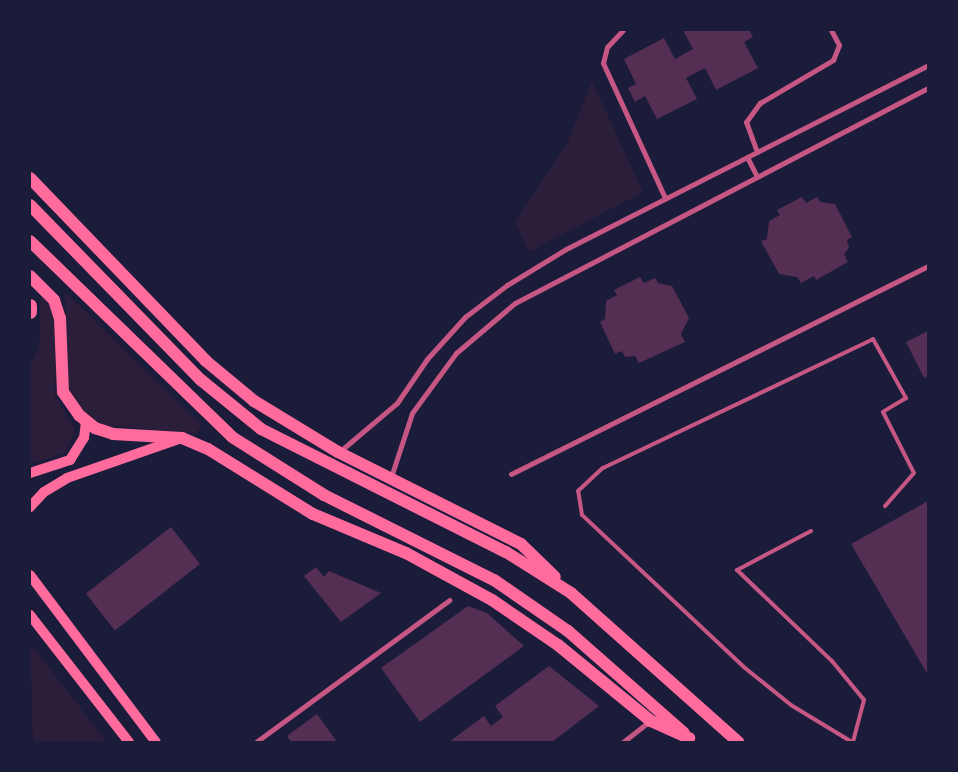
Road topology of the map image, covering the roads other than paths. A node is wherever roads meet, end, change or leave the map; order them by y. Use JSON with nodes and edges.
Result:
{"nodes":[{"id":1,"x":623,"y":30,"type":"edge"},
{"id":2,"x":832,"y":30,"type":"edge"},
{"id":3,"x":928,"y":65,"type":"edge"},
{"id":4,"x":928,"y":88,"type":"edge"},
{"id":5,"x":757,"y":152,"type":"junction"},
{"id":6,"x":747,"y":157,"type":"junction"},
{"id":7,"x":757,"y":177,"type":"junction"},
{"id":8,"x":30,"y":178,"type":"edge"},
{"id":9,"x":665,"y":198,"type":"junction"},
{"id":10,"x":30,"y":205,"type":"edge"},
{"id":11,"x":30,"y":241,"type":"edge"},
{"id":12,"x":928,"y":266,"type":"edge"},
{"id":13,"x":30,"y":276,"type":"edge"},
{"id":14,"x":30,"y":306,"type":"edge"},
{"id":15,"x":30,"y":312,"type":"edge"},
{"id":16,"x":86,"y":421,"type":"junction"},
{"id":17,"x":182,"y":438,"type":"junction"},
{"id":18,"x":338,"y":452,"type":"junction"},
{"id":19,"x":30,"y":473,"type":"edge"},
{"id":20,"x":511,"y":474,"type":"dead end"},
{"id":21,"x":391,"y":478,"type":"junction"},
{"id":22,"x":885,"y":506,"type":"dead end"},
{"id":23,"x":30,"y":507,"type":"edge"},
{"id":24,"x":811,"y":532,"type":"dead end"},
{"id":25,"x":30,"y":575,"type":"edge"},
{"id":26,"x":571,"y":593,"type":"junction"},
{"id":27,"x":449,"y":600,"type":"dead end"},
{"id":28,"x":30,"y":615,"type":"edge"},
{"id":29,"x":650,"y":721,"type":"junction"},
{"id":30,"x":692,"y":740,"type":"edge"},
{"id":31,"x":129,"y":742,"type":"edge"},
{"id":32,"x":156,"y":742,"type":"edge"},
{"id":33,"x":256,"y":742,"type":"edge"},
{"id":34,"x":623,"y":742,"type":"edge"},
{"id":35,"x":738,"y":742,"type":"edge"},
{"id":36,"x":852,"y":742,"type":"edge"}],
"edges":[{"from":1,"to":9,"type":"street"},
{"from":2,"to":5,"type":"street"},
{"from":3,"to":5,"type":"street"},
{"from":4,"to":7,"type":"street"},
{"from":5,"to":6,"type":"street"},
{"from":6,"to":7,"type":"street"},
{"from":6,"to":9,"type":"street"},
{"from":7,"to":21,"type":"street"},
{"from":8,"to":18,"type":"main road"},
{"from":9,"to":18,"type":"street"},
{"from":10,"to":26,"type":"main road"},
{"from":11,"to":30,"type":"main road"},
{"from":12,"to":20,"type":"street"},
{"from":13,"to":16,"type":"main road"},
{"from":14,"to":15,"type":"highway"},
{"from":16,"to":17,"type":"main road"},
{"from":16,"to":19,"type":"main road"},
{"from":17,"to":23,"type":"main road"},
{"from":17,"to":29,"type":"main road"},
{"from":18,"to":21,"type":"main road"},
{"from":21,"to":26,"type":"main road"},
{"from":22,"to":36,"type":"lane"},
{"from":24,"to":36,"type":"lane"},
{"from":25,"to":32,"type":"main road"},
{"from":26,"to":35,"type":"main road"},
{"from":27,"to":33,"type":"street"},
{"from":28,"to":31,"type":"main road"},
{"from":29,"to":30,"type":"main road"},
{"from":29,"to":34,"type":"street"}]}
